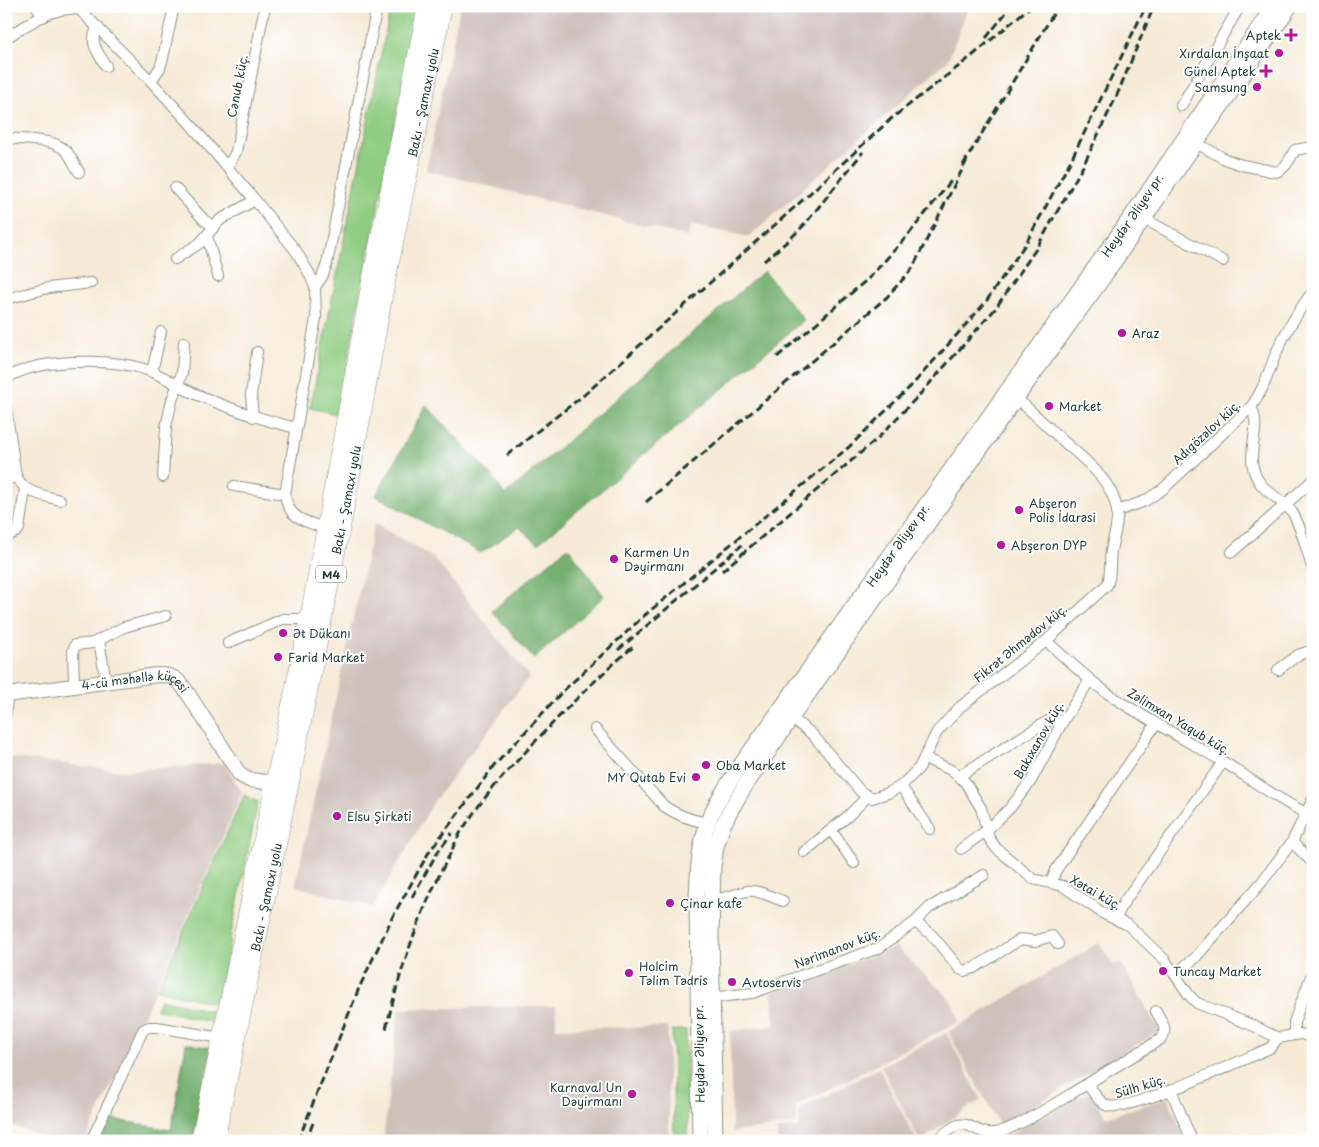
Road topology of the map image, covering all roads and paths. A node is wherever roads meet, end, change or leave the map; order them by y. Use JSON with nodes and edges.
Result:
{"nodes":[{"id":1,"x":36,"y":6,"type":"edge"},
{"id":2,"x":174,"y":6,"type":"edge"},
{"id":3,"x":265,"y":6,"type":"edge"},
{"id":4,"x":377,"y":6,"type":"edge"},
{"id":5,"x":427,"y":6,"type":"edge"},
{"id":6,"x":443,"y":6,"type":"edge"},
{"id":7,"x":1240,"y":6,"type":"edge"},
{"id":8,"x":1274,"y":6,"type":"edge"},
{"id":9,"x":1290,"y":6,"type":"edge"},
{"id":10,"x":82,"y":8,"type":"edge"},
{"id":11,"x":43,"y":17,"type":"junction"},
{"id":12,"x":98,"y":27,"type":"junction"},
{"id":13,"x":6,"y":38,"type":"edge"},
{"id":14,"x":106,"y":66,"type":"dead end"},
{"id":15,"x":151,"y":81,"type":"junction"},
{"id":16,"x":1181,"y":106,"type":"dead end"},
{"id":17,"x":6,"y":138,"type":"edge"},
{"id":18,"x":1196,"y":143,"type":"junction"},
{"id":19,"x":1312,"y":147,"type":"edge"},
{"id":20,"x":227,"y":167,"type":"junction"},
{"id":21,"x":80,"y":172,"type":"dead end"},
{"id":22,"x":175,"y":188,"type":"dead end"},
{"id":23,"x":256,"y":200,"type":"junction"},
{"id":24,"x":1144,"y":219,"type":"junction"},
{"id":25,"x":213,"y":226,"type":"junction"},
{"id":26,"x":206,"y":236,"type":"junction"},
{"id":27,"x":175,"y":259,"type":"dead end"},
{"id":28,"x":1223,"y":262,"type":"dead end"},
{"id":29,"x":218,"y":276,"type":"dead end"},
{"id":30,"x":92,"y":283,"type":"dead end"},
{"id":31,"x":315,"y":287,"type":"junction"},
{"id":32,"x":1313,"y":291,"type":"edge"},
{"id":33,"x":6,"y":300,"type":"edge"},
{"id":34,"x":161,"y":332,"type":"dead end"},
{"id":35,"x":184,"y":342,"type":"dead end"},
{"id":36,"x":258,"y":352,"type":"dead end"},
{"id":37,"x":152,"y":372,"type":"junction"},
{"id":38,"x":6,"y":379,"type":"edge"},
{"id":39,"x":178,"y":385,"type":"junction"},
{"id":40,"x":1012,"y":394,"type":"junction"},
{"id":41,"x":6,"y":407,"type":"edge"},
{"id":42,"x":1251,"y":407,"type":"junction"},
{"id":43,"x":253,"y":417,"type":"junction"},
{"id":44,"x":296,"y":428,"type":"junction"},
{"id":45,"x":163,"y":477,"type":"dead end"},
{"id":46,"x":11,"y":479,"type":"edge"},
{"id":47,"x":1313,"y":480,"type":"edge"},
{"id":48,"x":234,"y":486,"type":"dead end"},
{"id":49,"x":25,"y":489,"type":"junction"},
{"id":50,"x":285,"y":494,"type":"junction"},
{"id":51,"x":60,"y":500,"type":"dead end"},
{"id":52,"x":1285,"y":506,"type":"junction"},
{"id":53,"x":1117,"y":511,"type":"junction"},
{"id":54,"x":327,"y":528,"type":"junction"},
{"id":55,"x":9,"y":535,"type":"dead end"},
{"id":56,"x":1232,"y":552,"type":"dead end"},
{"id":57,"x":1313,"y":570,"type":"edge"},
{"id":58,"x":166,"y":616,"type":"dead end"},
{"id":59,"x":309,"y":619,"type":"junction"},
{"id":60,"x":99,"y":641,"type":"junction"},
{"id":61,"x":1046,"y":641,"type":"junction"},
{"id":62,"x":228,"y":644,"type":"dead end"},
{"id":63,"x":1313,"y":650,"type":"edge"},
{"id":64,"x":1278,"y":670,"type":"dead end"},
{"id":65,"x":1090,"y":680,"type":"junction"},
{"id":66,"x":106,"y":681,"type":"junction"},
{"id":67,"x":74,"y":685,"type":"junction"},
{"id":68,"x":7,"y":695,"type":"edge"},
{"id":69,"x":6,"y":713,"type":"edge"},
{"id":70,"x":791,"y":718,"type":"junction"},
{"id":71,"x":1063,"y":721,"type":"junction"},
{"id":72,"x":1156,"y":724,"type":"junction"},
{"id":73,"x":595,"y":729,"type":"dead end"},
{"id":74,"x":924,"y":758,"type":"junction"},
{"id":75,"x":1223,"y":762,"type":"junction"},
{"id":76,"x":959,"y":776,"type":"junction"},
{"id":77,"x":275,"y":783,"type":"junction"},
{"id":78,"x":901,"y":786,"type":"junction"},
{"id":79,"x":867,"y":797,"type":"junction"},
{"id":80,"x":1313,"y":799,"type":"edge"},
{"id":81,"x":1306,"y":813,"type":"junction"},
{"id":82,"x":708,"y":823,"type":"junction"},
{"id":83,"x":930,"y":829,"type":"dead end"},
{"id":84,"x":831,"y":830,"type":"junction"},
{"id":85,"x":987,"y":830,"type":"junction"},
{"id":86,"x":1292,"y":842,"type":"junction"},
{"id":87,"x":961,"y":849,"type":"dead end"},
{"id":88,"x":804,"y":852,"type":"dead end"},
{"id":89,"x":854,"y":863,"type":"dead end"},
{"id":90,"x":1313,"y":863,"type":"edge"},
{"id":91,"x":984,"y":876,"type":"dead end"},
{"id":92,"x":1051,"y":883,"type":"junction"},
{"id":93,"x":711,"y":899,"type":"junction"},
{"id":94,"x":783,"y":902,"type":"dead end"},
{"id":95,"x":1116,"y":918,"type":"junction"},
{"id":96,"x":915,"y":922,"type":"junction"},
{"id":97,"x":1058,"y":944,"type":"dead end"},
{"id":98,"x":1313,"y":971,"type":"edge"},
{"id":99,"x":1175,"y":974,"type":"junction"},
{"id":100,"x":712,"y":998,"type":"junction"},
{"id":101,"x":1156,"y":1011,"type":"dead end"},
{"id":102,"x":1294,"y":1034,"type":"junction"},
{"id":103,"x":221,"y":1038,"type":"junction"},
{"id":104,"x":1278,"y":1038,"type":"junction"},
{"id":105,"x":1313,"y":1038,"type":"edge"},
{"id":106,"x":1088,"y":1084,"type":"junction"},
{"id":107,"x":1171,"y":1090,"type":"junction"},
{"id":108,"x":91,"y":1141,"type":"edge"},
{"id":109,"x":200,"y":1141,"type":"edge"},
{"id":110,"x":214,"y":1141,"type":"edge"},
{"id":111,"x":700,"y":1141,"type":"edge"},
{"id":112,"x":715,"y":1141,"type":"edge"},
{"id":113,"x":936,"y":1141,"type":"edge"},
{"id":114,"x":1192,"y":1141,"type":"edge"}],
"edges":[{"from":1,"to":11,"type":"street"},
{"from":2,"to":15,"type":"street"},
{"from":3,"to":20,"type":"street","name":"Cənub küç."},
{"from":4,"to":31,"type":"street"},
{"from":5,"to":54,"type":"highway","name":"Bakı - Şamaxı yolu","number":"M4"},
{"from":6,"to":110,"type":"highway","name":"Bakı - Şamaxı yolu","number":"M4"},
{"from":7,"to":16,"type":"street"},
{"from":8,"to":40,"type":"main road","name":"Heydər Əliyev pr."},
{"from":9,"to":18,"type":"main road","name":"Heydər Əliyev pr."},
{"from":10,"to":11,"type":"street"},
{"from":10,"to":12,"type":"street"},
{"from":11,"to":13,"type":"street"},
{"from":12,"to":14,"type":"street"},
{"from":12,"to":15,"type":"street"},
{"from":15,"to":20,"type":"street"},
{"from":17,"to":21,"type":"street"},
{"from":18,"to":19,"type":"street"},
{"from":18,"to":24,"type":"main road","name":"Heydər Əliyev pr."},
{"from":20,"to":23,"type":"street"},
{"from":22,"to":25,"type":"street"},
{"from":23,"to":25,"type":"street"},
{"from":23,"to":31,"type":"street"},
{"from":24,"to":28,"type":"street"},
{"from":24,"to":40,"type":"main road","name":"Heydər Əliyev pr."},
{"from":25,"to":26,"type":"street"},
{"from":26,"to":27,"type":"street"},
{"from":26,"to":29,"type":"street"},
{"from":30,"to":33,"type":"street"},
{"from":31,"to":44,"type":"street"},
{"from":32,"to":42,"type":"street","name":"Adıgözəlov küç."},
{"from":34,"to":37,"type":"street"},
{"from":35,"to":39,"type":"street"},
{"from":36,"to":43,"type":"street"},
{"from":37,"to":38,"type":"street"},
{"from":37,"to":39,"type":"street"},
{"from":39,"to":43,"type":"street"},
{"from":39,"to":45,"type":"street"},
{"from":40,"to":53,"type":"street","name":"Fikrət Əhmədov küç."},
{"from":40,"to":70,"type":"main road","name":"Heydər Əliyev pr."},
{"from":40,"to":82,"type":"main road","name":"Heydər Əliyev pr."},
{"from":41,"to":46,"type":"street"},
{"from":42,"to":52,"type":"street"},
{"from":42,"to":53,"type":"street","name":"Adıgözəlov küç."},
{"from":43,"to":44,"type":"street"},
{"from":44,"to":50,"type":"street"},
{"from":46,"to":49,"type":"street"},
{"from":47,"to":52,"type":"street"},
{"from":48,"to":50,"type":"street"},
{"from":49,"to":51,"type":"street"},
{"from":49,"to":55,"type":"street"},
{"from":50,"to":54,"type":"street"},
{"from":52,"to":56,"type":"street"},
{"from":52,"to":57,"type":"street"},
{"from":53,"to":61,"type":"street","name":"Fikrət Əhmədov küç."},
{"from":54,"to":59,"type":"highway","name":"Bakı - Şamaxı yolu","number":"M4"},
{"from":58,"to":60,"type":"street"},
{"from":59,"to":62,"type":"street"},
{"from":59,"to":77,"type":"highway","name":"Bakı - Şamaxı yolu","number":"M4"},
{"from":60,"to":66,"type":"street"},
{"from":60,"to":67,"type":"street"},
{"from":61,"to":65,"type":"street","name":"Zəlimxan Yaqub küç."},
{"from":61,"to":74,"type":"street","name":"Fikrət Əhmədov küç."},
{"from":63,"to":64,"type":"street"},
{"from":65,"to":71,"type":"street","name":"Bakıxanov küç."},
{"from":65,"to":72,"type":"street","name":"Zəlimxan Yaqub küç."},
{"from":66,"to":67,"type":"street","name":"4-cü məhəllə küçesi"},
{"from":66,"to":77,"type":"street","name":"4-cü məhəllə küçesi"},
{"from":67,"to":68,"type":"street","name":"4-cü məhəllə küçesi"},
{"from":68,"to":69,"type":"street"},
{"from":70,"to":79,"type":"street"},
{"from":70,"to":93,"type":"main road","name":"Heydər Əliyev pr."},
{"from":71,"to":76,"type":"street"},
{"from":71,"to":85,"type":"street","name":"Bakıxanov küç."},
{"from":72,"to":75,"type":"street","name":"Zəlimxan Yaqub küç."},
{"from":72,"to":92,"type":"street"},
{"from":73,"to":82,"type":"street"},
{"from":74,"to":76,"type":"street","name":"Xətai küç."},
{"from":74,"to":78,"type":"street","name":"Fikrət Əhmədov küç."},
{"from":75,"to":81,"type":"street","name":"Zəlimxan Yaqub küç."},
{"from":75,"to":95,"type":"street"},
{"from":76,"to":85,"type":"street","name":"Xətai küç."},
{"from":77,"to":103,"type":"highway","name":"Bakı - Şamaxı yolu","number":"M4"},
{"from":78,"to":79,"type":"street","name":"Fikrət Əhmədov küç."},
{"from":78,"to":83,"type":"street"},
{"from":79,"to":84,"type":"street"},
{"from":80,"to":81,"type":"street"},
{"from":81,"to":86,"type":"street"},
{"from":82,"to":111,"type":"main road","name":"Heydər Əliyev pr."},
{"from":84,"to":88,"type":"street"},
{"from":84,"to":89,"type":"street"},
{"from":85,"to":87,"type":"street","name":"Bakıxanov küç."},
{"from":85,"to":92,"type":"street","name":"Xətai küç."},
{"from":86,"to":90,"type":"street"},
{"from":86,"to":99,"type":"street"},
{"from":91,"to":96,"type":"street","name":"Nərimanov küç."},
{"from":92,"to":95,"type":"street","name":"Xətai küç."},
{"from":93,"to":94,"type":"street"},
{"from":93,"to":100,"type":"main road","name":"Heydər Əliyev pr."},
{"from":95,"to":99,"type":"street","name":"Xətai küç."},
{"from":96,"to":97,"type":"street"},
{"from":96,"to":100,"type":"street","name":"Nərimanov küç."},
{"from":98,"to":102,"type":"street"},
{"from":99,"to":104,"type":"street","name":"Xətai küç."},
{"from":100,"to":112,"type":"main road","name":"Heydər Əliyev pr."},
{"from":101,"to":106,"type":"street"},
{"from":102,"to":104,"type":"street"},
{"from":102,"to":105,"type":"street"},
{"from":103,"to":108,"type":"street"},
{"from":103,"to":109,"type":"highway","name":"Bakı - Şamaxı yolu","number":"M4"},
{"from":104,"to":107,"type":"street","name":"Sülh küç."},
{"from":106,"to":107,"type":"street","name":"Sülh küç."},
{"from":106,"to":113,"type":"street"},
{"from":107,"to":114,"type":"street"}]}
